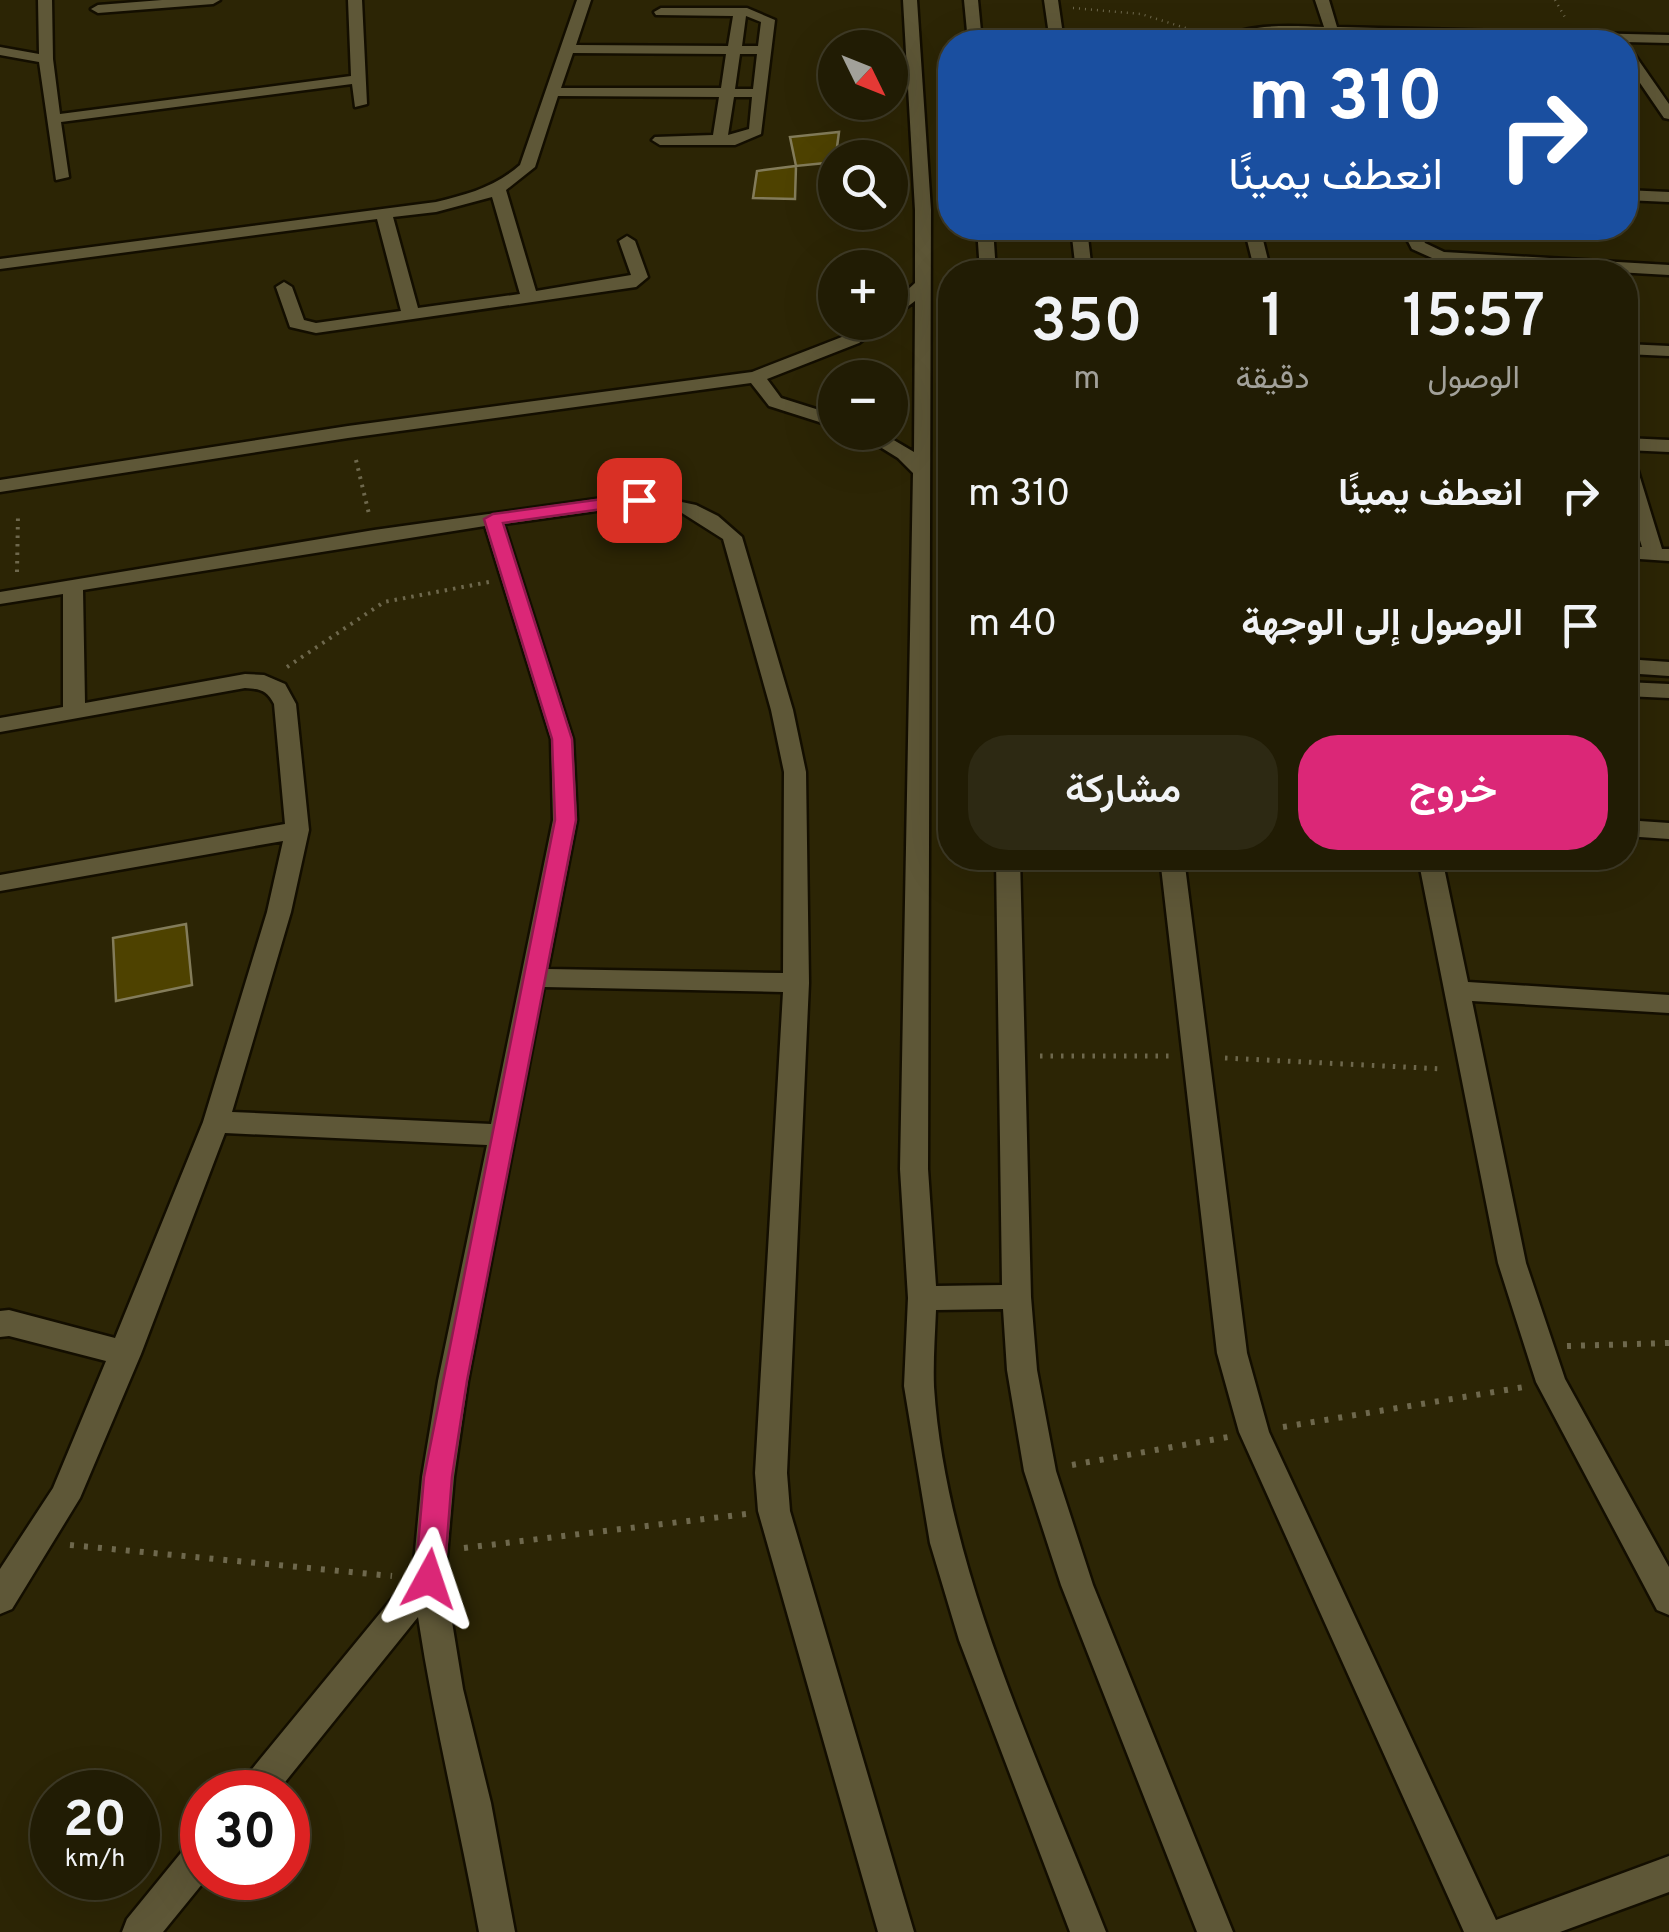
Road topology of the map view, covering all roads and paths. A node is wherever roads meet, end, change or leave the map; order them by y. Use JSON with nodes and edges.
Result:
{"nodes":[{"id":1,"x":45,"y":0,"type":"edge"},
{"id":2,"x":203,"y":0,"type":"edge"},
{"id":3,"x":213,"y":0,"type":"edge"},
{"id":4,"x":356,"y":0,"type":"edge"},
{"id":5,"x":584,"y":0,"type":"edge"},
{"id":6,"x":910,"y":0,"type":"edge"},
{"id":7,"x":972,"y":0,"type":"edge"},
{"id":8,"x":1322,"y":0,"type":"edge"},
{"id":9,"x":1052,"y":4,"type":"edge"},
{"id":10,"x":98,"y":9,"type":"dead end"},
{"id":11,"x":661,"y":12,"type":"dead end"},
{"id":12,"x":740,"y":12,"type":"junction"},
{"id":13,"x":975,"y":30,"type":"edge"},
{"id":14,"x":1055,"y":30,"type":"edge"},
{"id":15,"x":1189,"y":30,"type":"edge"},
{"id":16,"x":1331,"y":30,"type":"edge"},
{"id":17,"x":1669,"y":39,"type":"edge"},
{"id":18,"x":1638,"y":42,"type":"edge"},
{"id":19,"x":570,"y":49,"type":"junction"},
{"id":20,"x":0,"y":50,"type":"edge"},
{"id":21,"x":734,"y":50,"type":"junction"},
{"id":22,"x":764,"y":50,"type":"junction"},
{"id":23,"x":46,"y":60,"type":"junction"},
{"id":24,"x":1638,"y":70,"type":"edge"},
{"id":25,"x":359,"y":79,"type":"junction"},
{"id":26,"x":556,"y":92,"type":"junction"},
{"id":27,"x":728,"y":93,"type":"junction"},
{"id":28,"x":759,"y":93,"type":"junction"},
{"id":29,"x":360,"y":104,"type":"dead end"},
{"id":30,"x":1669,"y":115,"type":"edge"},
{"id":31,"x":54,"y":118,"type":"junction"},
{"id":32,"x":660,"y":140,"type":"dead end"},
{"id":33,"x":720,"y":140,"type":"junction"},
{"id":34,"x":61,"y":177,"type":"dead end"},
{"id":35,"x":498,"y":189,"type":"junction"},
{"id":36,"x":1638,"y":195,"type":"edge"},
{"id":37,"x":1669,"y":197,"type":"edge"},
{"id":38,"x":384,"y":214,"type":"junction"},
{"id":39,"x":1415,"y":240,"type":"edge"},
{"id":40,"x":627,"y":241,"type":"dead end"},
{"id":41,"x":1478,"y":260,"type":"edge"},
{"id":42,"x":0,"y":264,"type":"edge"},
{"id":43,"x":1638,"y":270,"type":"edge"},
{"id":44,"x":1669,"y":270,"type":"edge"},
{"id":45,"x":922,"y":285,"type":"junction"},
{"id":46,"x":284,"y":287,"type":"dead end"},
{"id":47,"x":527,"y":290,"type":"junction"},
{"id":48,"x":908,"y":298,"type":"edge"},
{"id":49,"x":408,"y":307,"type":"junction"},
{"id":50,"x":848,"y":340,"type":"edge"},
{"id":51,"x":1638,"y":350,"type":"edge"},
{"id":52,"x":1669,"y":351,"type":"edge"},
{"id":53,"x":756,"y":377,"type":"junction"},
{"id":54,"x":818,"y":416,"type":"edge"},
{"id":55,"x":1638,"y":445,"type":"edge"},
{"id":56,"x":1669,"y":446,"type":"edge"},
{"id":57,"x":898,"y":450,"type":"edge"},
{"id":58,"x":356,"y":460,"type":"dead end"},
{"id":59,"x":923,"y":472,"type":"junction"},
{"id":60,"x":0,"y":486,"type":"edge"},
{"id":61,"x":1638,"y":492,"type":"edge"},
{"id":62,"x":18,"y":515,"type":"dead end"},
{"id":63,"x":493,"y":519,"type":"junction"},
{"id":64,"x":374,"y":536,"type":"junction"},
{"id":65,"x":1662,"y":554,"type":"edge"},
{"id":66,"x":512,"y":578,"type":"junction"},
{"id":67,"x":73,"y":586,"type":"junction"},
{"id":68,"x":9,"y":597,"type":"edge"},
{"id":69,"x":1669,"y":669,"type":"edge"},
{"id":70,"x":1638,"y":677,"type":"edge"},
{"id":71,"x":264,"y":682,"type":"junction"},
{"id":72,"x":1638,"y":683,"type":"edge"},
{"id":73,"x":1669,"y":692,"type":"edge"},
{"id":74,"x":74,"y":712,"type":"junction"},
{"id":75,"x":0,"y":724,"type":"edge"},
{"id":76,"x":1638,"y":829,"type":"edge"},
{"id":77,"x":297,"y":830,"type":"junction"},
{"id":78,"x":1669,"y":830,"type":"edge"},
{"id":79,"x":1008,"y":870,"type":"edge"},
{"id":80,"x":1174,"y":870,"type":"edge"},
{"id":81,"x":1432,"y":870,"type":"edge"},
{"id":82,"x":0,"y":883,"type":"edge"},
{"id":83,"x":534,"y":978,"type":"junction"},
{"id":84,"x":796,"y":983,"type":"junction"},
{"id":85,"x":1456,"y":991,"type":"junction"},
{"id":86,"x":1669,"y":1004,"type":"edge"},
{"id":87,"x":1012,"y":1056,"type":"junction"},
{"id":88,"x":1198,"y":1056,"type":"junction"},
{"id":89,"x":1472,"y":1070,"type":"junction"},
{"id":90,"x":216,"y":1122,"type":"junction"},
{"id":91,"x":502,"y":1135,"type":"junction"},
{"id":92,"x":1017,"y":1297,"type":"junction"},
{"id":93,"x":922,"y":1298,"type":"junction"},
{"id":94,"x":0,"y":1324,"type":"edge"},
{"id":95,"x":1669,"y":1343,"type":"edge"},
{"id":96,"x":1538,"y":1347,"type":"junction"},
{"id":97,"x":126,"y":1354,"type":"junction"},
{"id":98,"x":1552,"y":1382,"type":"junction"},
{"id":99,"x":1254,"y":1432,"type":"junction"},
{"id":100,"x":1040,"y":1471,"type":"junction"},
{"id":101,"x":774,"y":1511,"type":"junction"},
{"id":102,"x":37,"y":1542,"type":"junction"},
{"id":103,"x":430,"y":1566,"type":"junction"},
{"id":104,"x":0,"y":1598,"type":"edge"},
{"id":105,"x":1669,"y":1599,"type":"edge"},
{"id":106,"x":272,"y":1770,"type":"edge"},
{"id":107,"x":1669,"y":1874,"type":"edge"},
{"id":108,"x":180,"y":1883,"type":"edge"},
{"id":109,"x":140,"y":1932,"type":"edge"},
{"id":110,"x":498,"y":1932,"type":"edge"},
{"id":111,"x":896,"y":1932,"type":"edge"},
{"id":112,"x":1088,"y":1932,"type":"edge"},
{"id":113,"x":1215,"y":1932,"type":"edge"},
{"id":114,"x":1484,"y":1932,"type":"edge"},
{"id":115,"x":1510,"y":1932,"type":"edge"}],
"edges":[{"from":1,"to":23,"type":"street"},
{"from":2,"to":3,"type":"street"},
{"from":2,"to":10,"type":"street"},
{"from":4,"to":25,"type":"street"},
{"from":5,"to":19,"type":"street"},
{"from":6,"to":45,"type":"street"},
{"from":7,"to":13,"type":"street"},
{"from":8,"to":16,"type":"street"},
{"from":9,"to":14,"type":"street"},
{"from":9,"to":15,"type":"path"},
{"from":11,"to":12,"type":"street"},
{"from":12,"to":21,"type":"street"},
{"from":12,"to":22,"type":"street"},
{"from":17,"to":18,"type":"street"},
{"from":19,"to":21,"type":"street"},
{"from":19,"to":26,"type":"street"},
{"from":20,"to":23,"type":"street"},
{"from":21,"to":22,"type":"street"},
{"from":21,"to":27,"type":"street"},
{"from":22,"to":28,"type":"street"},
{"from":23,"to":31,"type":"street"},
{"from":24,"to":30,"type":"street"},
{"from":25,"to":29,"type":"street"},
{"from":25,"to":31,"type":"street"},
{"from":26,"to":27,"type":"street"},
{"from":26,"to":35,"type":"street"},
{"from":27,"to":28,"type":"street"},
{"from":27,"to":33,"type":"street"},
{"from":28,"to":33,"type":"street"},
{"from":31,"to":34,"type":"street"},
{"from":32,"to":33,"type":"street"},
{"from":35,"to":38,"type":"street"},
{"from":35,"to":47,"type":"street"},
{"from":36,"to":37,"type":"street"},
{"from":38,"to":42,"type":"street"},
{"from":38,"to":49,"type":"street"},
{"from":39,"to":41,"type":"street"},
{"from":40,"to":47,"type":"street"},
{"from":43,"to":44,"type":"street"},
{"from":45,"to":48,"type":"street"},
{"from":45,"to":59,"type":"street"},
{"from":46,"to":49,"type":"street"},
{"from":47,"to":49,"type":"street"},
{"from":50,"to":53,"type":"street"},
{"from":51,"to":52,"type":"street"},
{"from":53,"to":54,"type":"street"},
{"from":53,"to":60,"type":"street"},
{"from":55,"to":56,"type":"street"},
{"from":57,"to":59,"type":"street"},
{"from":58,"to":64,"type":"path"},
{"from":59,"to":93,"type":"street"},
{"from":61,"to":65,"type":"street"},
{"from":62,"to":68,"type":"path"},
{"from":63,"to":64,"type":"street"},
{"from":63,"to":66,"type":"street"},
{"from":63,"to":84,"type":"street"},
{"from":64,"to":67,"type":"street"},
{"from":66,"to":71,"type":"path"},
{"from":66,"to":83,"type":"street"},
{"from":67,"to":68,"type":"street"},
{"from":67,"to":74,"type":"street"},
{"from":69,"to":70,"type":"street"},
{"from":71,"to":74,"type":"street"},
{"from":71,"to":77,"type":"street"},
{"from":72,"to":73,"type":"street"},
{"from":74,"to":75,"type":"street"},
{"from":76,"to":78,"type":"street"},
{"from":77,"to":82,"type":"street"},
{"from":77,"to":90,"type":"street"},
{"from":79,"to":87,"type":"street"},
{"from":80,"to":88,"type":"street"},
{"from":81,"to":85,"type":"street"},
{"from":83,"to":84,"type":"street"},
{"from":83,"to":91,"type":"street"},
{"from":84,"to":101,"type":"street"},
{"from":85,"to":86,"type":"street"},
{"from":85,"to":89,"type":"street"},
{"from":87,"to":88,"type":"path"},
{"from":87,"to":92,"type":"street"},
{"from":88,"to":89,"type":"path"},
{"from":88,"to":99,"type":"street"},
{"from":89,"to":96,"type":"street"},
{"from":90,"to":91,"type":"street"},
{"from":90,"to":97,"type":"street"},
{"from":91,"to":103,"type":"street"},
{"from":92,"to":93,"type":"street"},
{"from":92,"to":100,"type":"street"},
{"from":93,"to":112,"type":"street"},
{"from":94,"to":97,"type":"street"},
{"from":95,"to":96,"type":"path"},
{"from":96,"to":98,"type":"street"},
{"from":97,"to":102,"type":"street"},
{"from":98,"to":99,"type":"path"},
{"from":98,"to":105,"type":"street"},
{"from":99,"to":100,"type":"path"},
{"from":99,"to":114,"type":"street"},
{"from":100,"to":113,"type":"street"},
{"from":101,"to":103,"type":"path"},
{"from":101,"to":111,"type":"street"},
{"from":102,"to":103,"type":"path"},
{"from":102,"to":104,"type":"street"},
{"from":103,"to":106,"type":"street"},
{"from":103,"to":110,"type":"street"},
{"from":107,"to":115,"type":"street"},
{"from":108,"to":109,"type":"street"}]}
